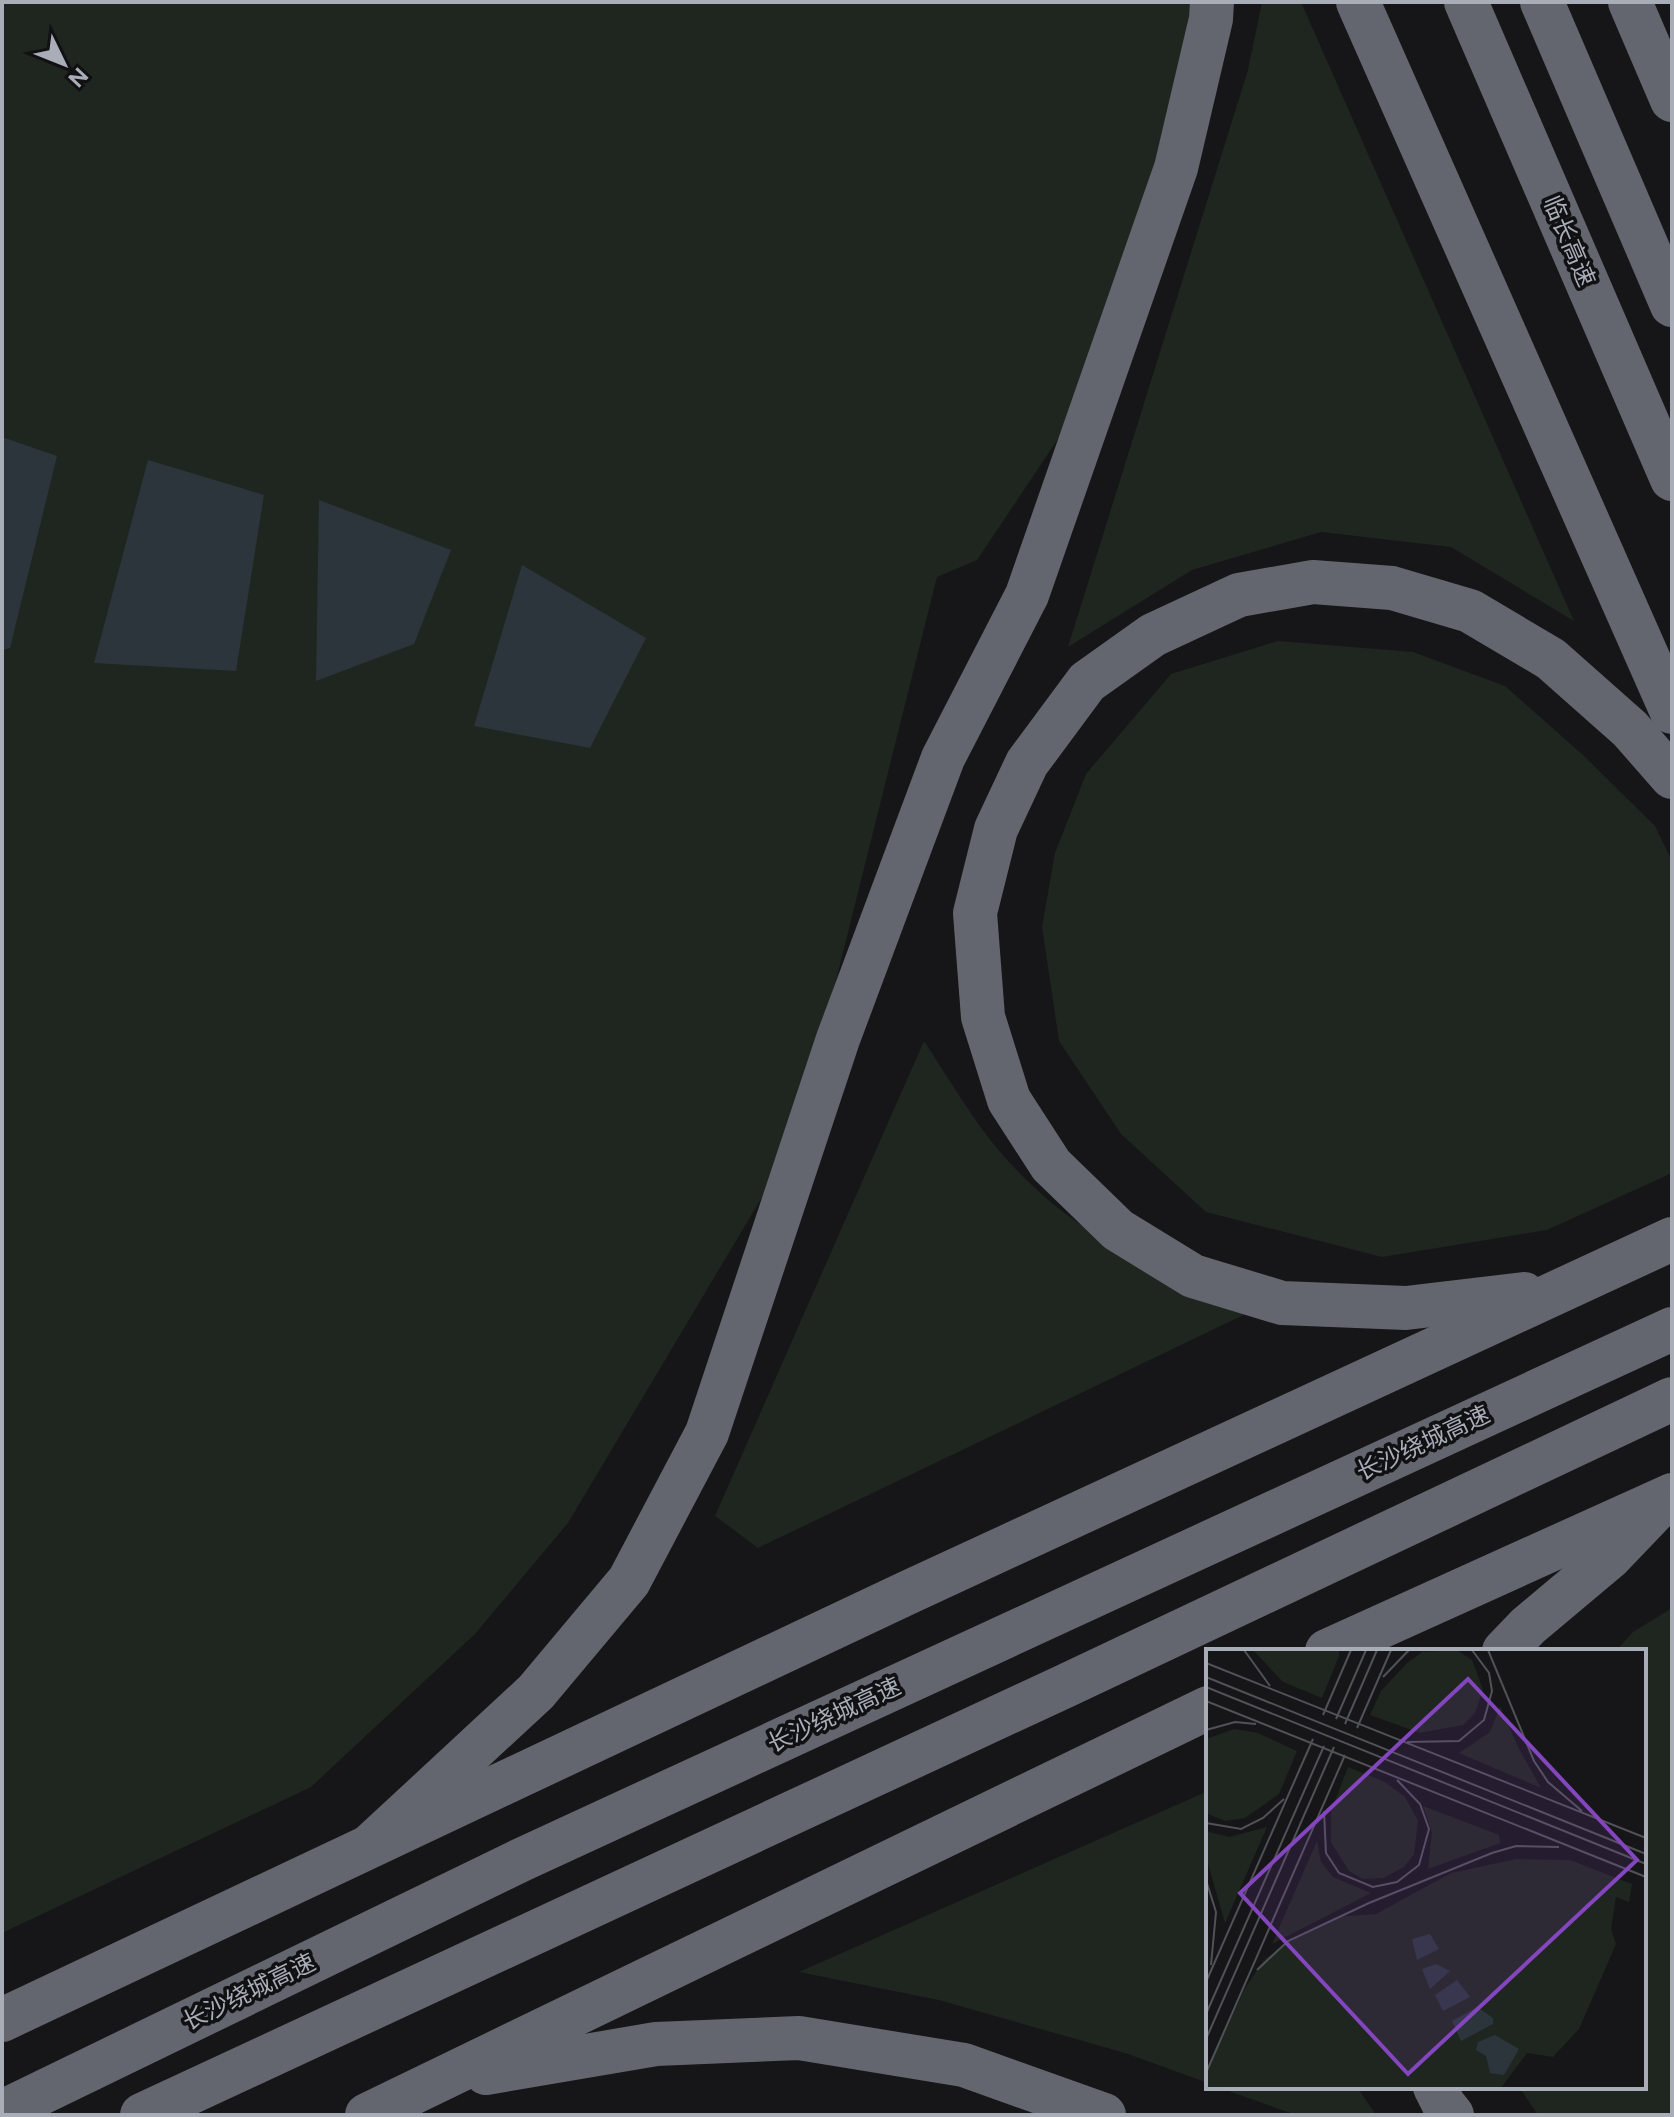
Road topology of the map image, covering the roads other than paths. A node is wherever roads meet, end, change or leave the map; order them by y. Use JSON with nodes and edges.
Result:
{"nodes":[{"id":1,"x":1212,"y":2,"type":"edge"},
{"id":2,"x":1358,"y":2,"type":"edge"},
{"id":3,"x":1466,"y":2,"type":"edge"},
{"id":4,"x":1542,"y":2,"type":"edge"},
{"id":5,"x":1630,"y":2,"type":"edge"},
{"id":6,"x":1672,"y":100,"type":"edge"},
{"id":7,"x":1672,"y":305,"type":"edge"},
{"id":8,"x":1672,"y":479,"type":"edge"},
{"id":9,"x":1672,"y":712,"type":"edge"},
{"id":10,"x":1672,"y":777,"type":"edge"},
{"id":11,"x":1662,"y":1244,"type":"edge"},
{"id":12,"x":1562,"y":1290,"type":"junction"},
{"id":13,"x":1672,"y":1329,"type":"edge"},
{"id":14,"x":1672,"y":1399,"type":"edge"},
{"id":15,"x":1671,"y":1495,"type":"edge"},
{"id":16,"x":1331,"y":1649,"type":"edge"},
{"id":17,"x":1506,"y":1649,"type":"edge"},
{"id":18,"x":1206,"y":1709,"type":"edge"},
{"id":19,"x":371,"y":1845,"type":"junction"},
{"id":20,"x":2,"y":2020,"type":"edge"},
{"id":21,"x":436,"y":2081,"type":"junction"},
{"id":22,"x":1436,"y":2089,"type":"edge"},
{"id":23,"x":2,"y":2112,"type":"edge"},
{"id":24,"x":142,"y":2115,"type":"edge"},
{"id":25,"x":367,"y":2115,"type":"edge"},
{"id":26,"x":1104,"y":2115,"type":"edge"},
{"id":27,"x":1452,"y":2115,"type":"edge"}],
"edges":[{"from":1,"to":19,"type":"highway"},
{"from":2,"to":9,"type":"highway"},
{"from":3,"to":8,"type":"highway","name":"临长高速"},
{"from":4,"to":7,"type":"highway"},
{"from":5,"to":6,"type":"highway"},
{"from":10,"to":12,"type":"highway"},
{"from":11,"to":12,"type":"highway"},
{"from":12,"to":19,"type":"highway"},
{"from":13,"to":23,"type":"highway","name":"长沙绕城高速"},
{"from":14,"to":24,"type":"highway"},
{"from":15,"to":16,"type":"highway"},
{"from":15,"to":17,"type":"highway"},
{"from":18,"to":21,"type":"highway"},
{"from":19,"to":20,"type":"highway"},
{"from":21,"to":25,"type":"highway"},
{"from":21,"to":26,"type":"highway"},
{"from":22,"to":27,"type":"highway"}]}
